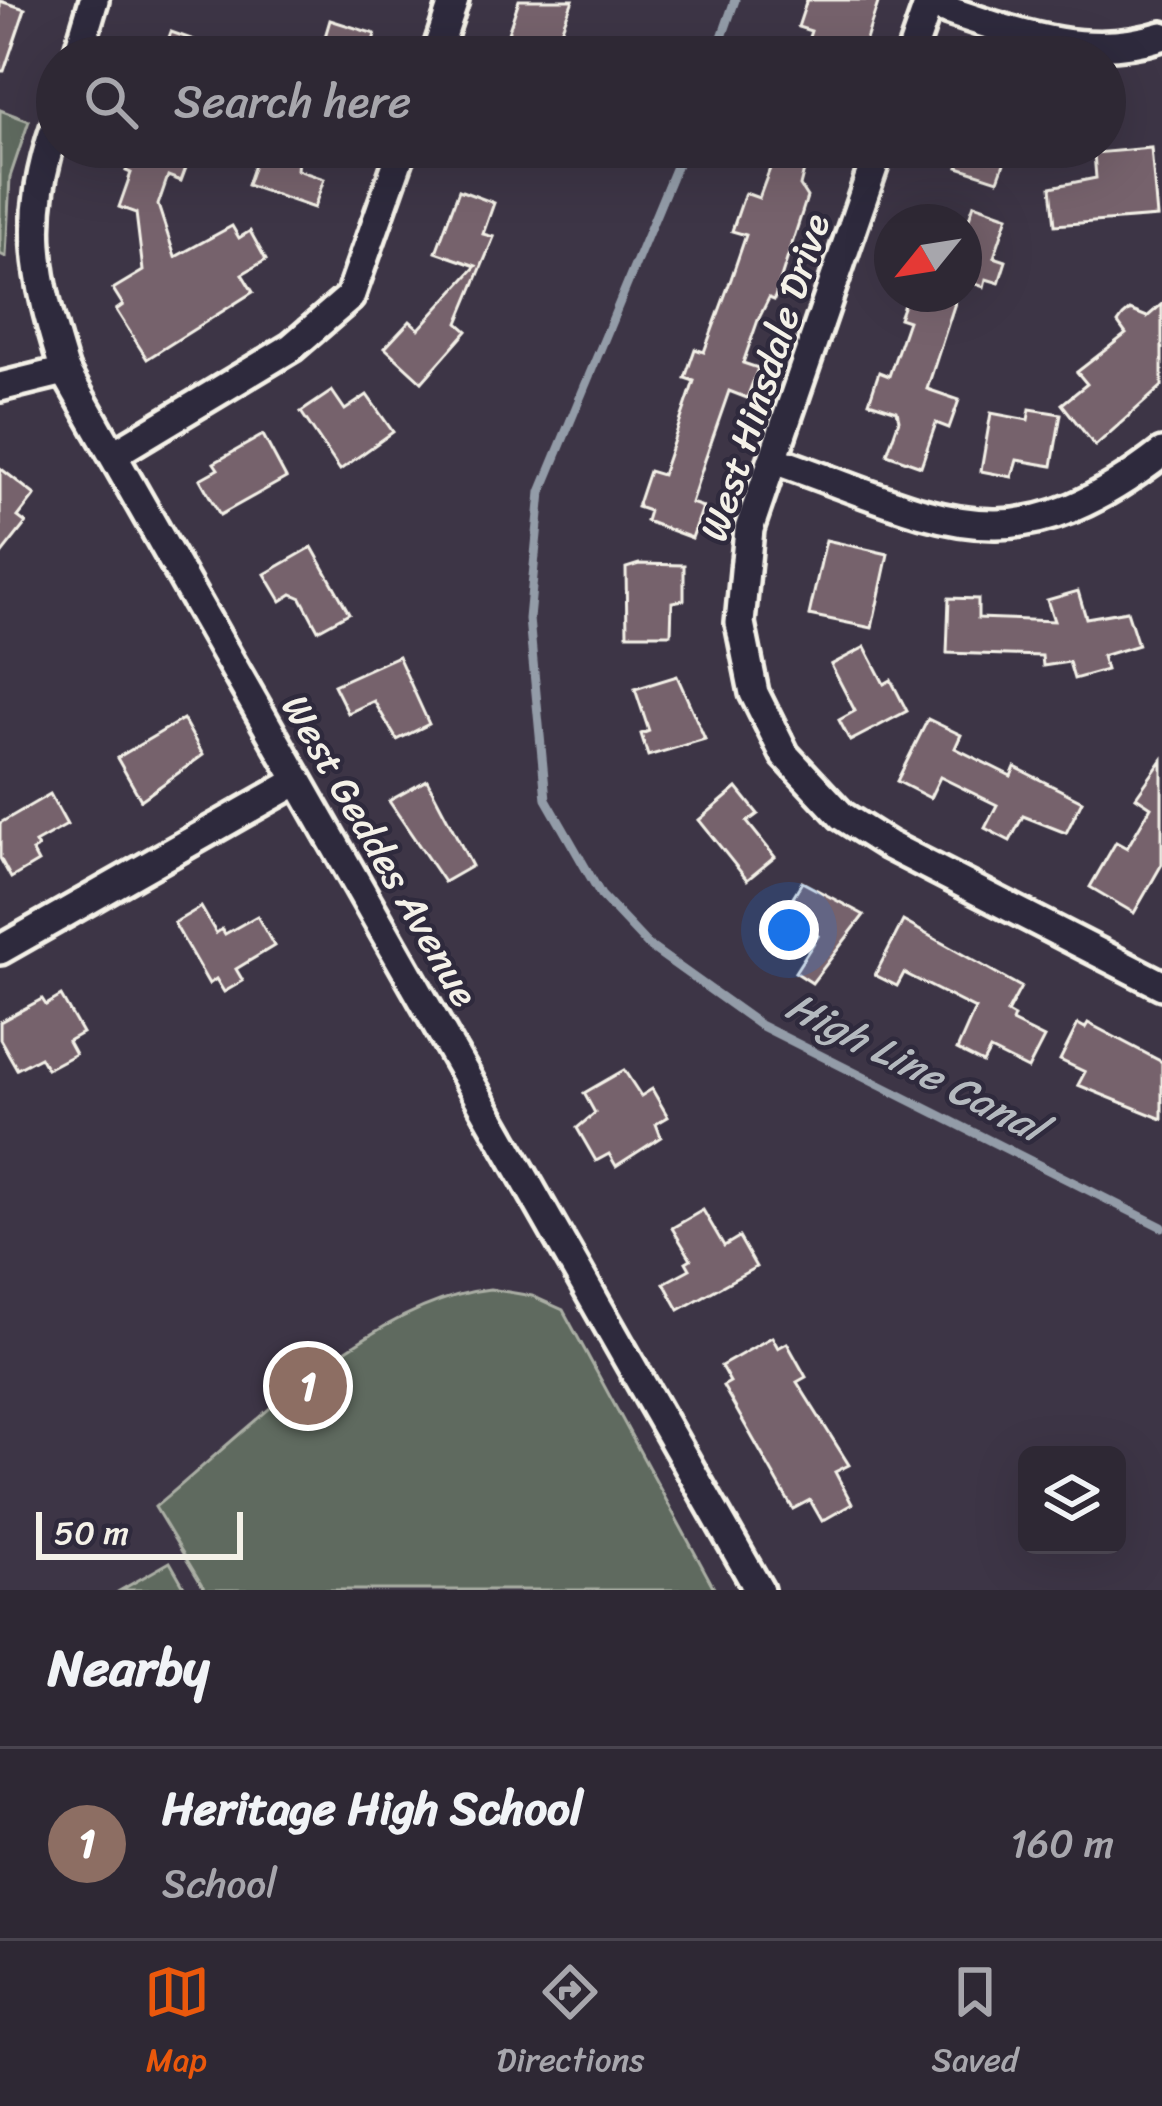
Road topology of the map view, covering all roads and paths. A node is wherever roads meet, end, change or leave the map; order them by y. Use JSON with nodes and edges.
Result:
{"nodes":[{"id":1,"x":94,"y":0,"type":"edge"},
{"id":2,"x":454,"y":0,"type":"edge"},
{"id":3,"x":929,"y":2,"type":"edge"},
{"id":4,"x":83,"y":36,"type":"edge"},
{"id":5,"x":442,"y":36,"type":"edge"},
{"id":6,"x":917,"y":36,"type":"edge"},
{"id":7,"x":1036,"y":36,"type":"edge"},
{"id":8,"x":1162,"y":36,"type":"edge"},
{"id":9,"x":1126,"y":43,"type":"edge"},
{"id":10,"x":41,"y":168,"type":"edge"},
{"id":11,"x":396,"y":168,"type":"edge"},
{"id":12,"x":873,"y":168,"type":"edge"},
{"id":13,"x":64,"y":371,"type":"junction"},
{"id":14,"x":0,"y":387,"type":"edge"},
{"id":15,"x":1162,"y":452,"type":"edge"},
{"id":16,"x":114,"y":454,"type":"junction"},
{"id":17,"x":774,"y":460,"type":"junction"},
{"id":18,"x":296,"y":782,"type":"junction"},
{"id":19,"x":0,"y":950,"type":"edge"},
{"id":20,"x":1162,"y":985,"type":"edge"},
{"id":21,"x":759,"y":1590,"type":"edge"}],
"edges":[{"from":1,"to":4,"type":"street"},
{"from":2,"to":5,"type":"street"},
{"from":3,"to":6,"type":"street"},
{"from":3,"to":7,"type":"street"},
{"from":8,"to":9,"type":"street"},
{"from":10,"to":13,"type":"street","name":"West Geddes Avenue"},
{"from":11,"to":16,"type":"street"},
{"from":12,"to":17,"type":"street","name":"West Hinsdale Drive"},
{"from":13,"to":14,"type":"street"},
{"from":13,"to":16,"type":"street","name":"West Geddes Avenue"},
{"from":15,"to":17,"type":"street"},
{"from":16,"to":18,"type":"street","name":"West Geddes Avenue"},
{"from":17,"to":20,"type":"street","name":"West Hinsdale Drive"},
{"from":18,"to":19,"type":"street"},
{"from":18,"to":21,"type":"street","name":"West Geddes Avenue"}]}
